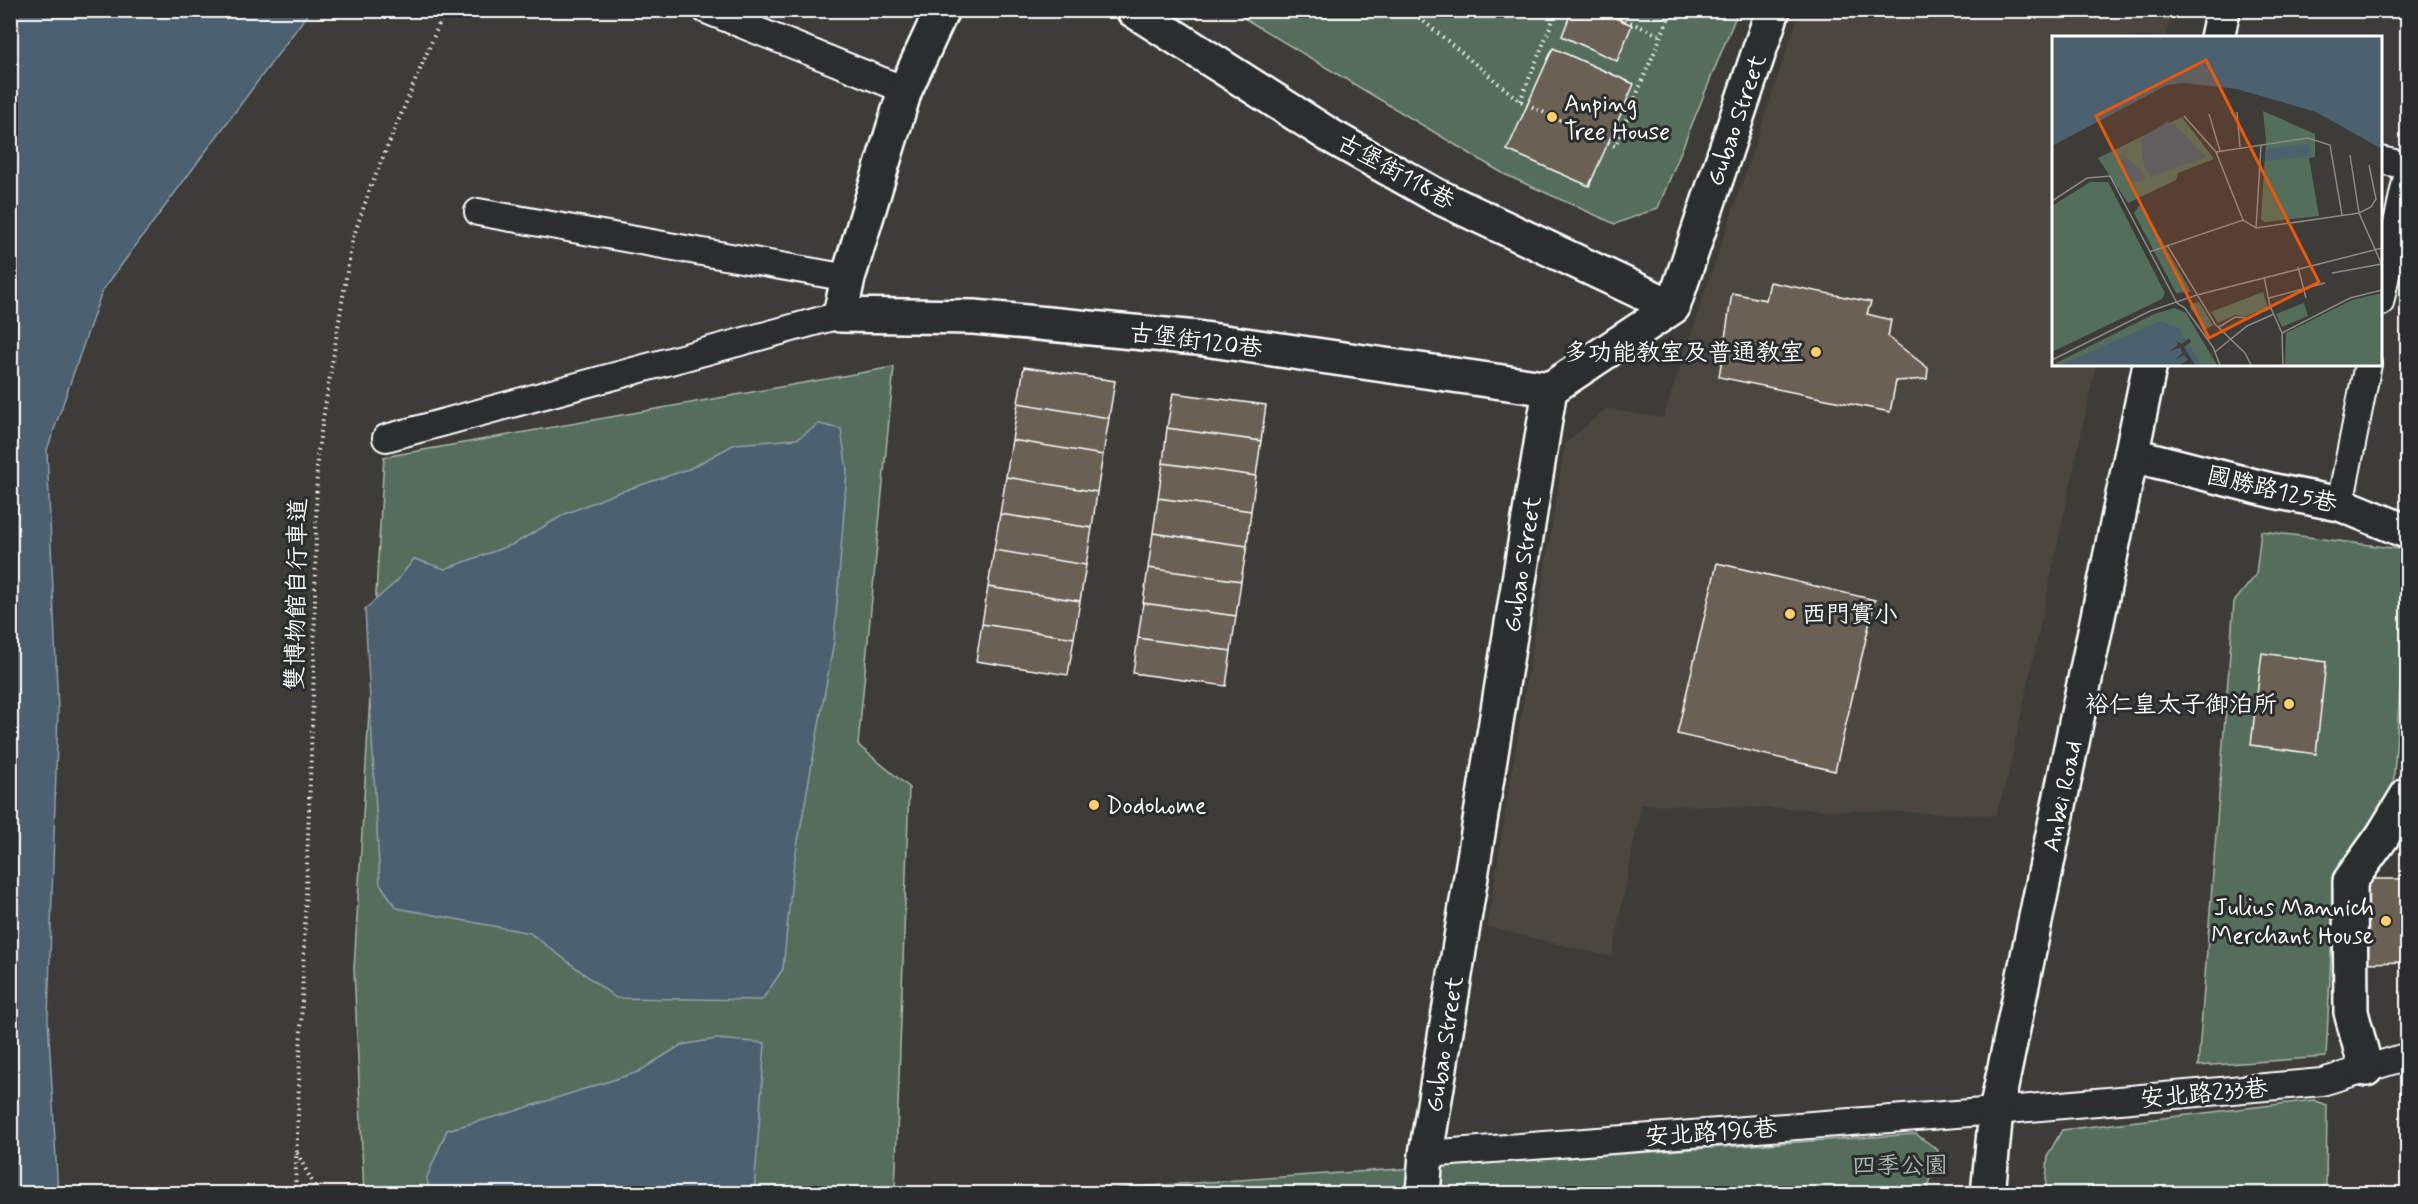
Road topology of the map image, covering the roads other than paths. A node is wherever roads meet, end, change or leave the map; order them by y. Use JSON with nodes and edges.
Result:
{"nodes":[{"id":1,"x":706,"y":10,"type":"edge"},
{"id":2,"x":942,"y":10,"type":"edge"},
{"id":3,"x":1133,"y":10,"type":"edge"},
{"id":4,"x":1773,"y":10,"type":"edge"},
{"id":5,"x":2223,"y":10,"type":"edge"},
{"id":6,"x":2217,"y":36,"type":"edge"},
{"id":7,"x":905,"y":90,"type":"junction"},
{"id":8,"x":2382,"y":160,"type":"edge"},
{"id":9,"x":2408,"y":166,"type":"edge"},
{"id":10,"x":2408,"y":172,"type":"edge"},
{"id":11,"x":478,"y":212,"type":"dead end"},
{"id":12,"x":848,"y":278,"type":"junction"},
{"id":13,"x":2382,"y":294,"type":"edge"},
{"id":14,"x":1673,"y":307,"type":"junction"},
{"id":15,"x":840,"y":315,"type":"junction"},
{"id":16,"x":2150,"y":366,"type":"edge"},
{"id":17,"x":2368,"y":366,"type":"edge"},
{"id":18,"x":1550,"y":389,"type":"junction"},
{"id":19,"x":386,"y":438,"type":"dead end"},
{"id":20,"x":2133,"y":455,"type":"junction"},
{"id":21,"x":2340,"y":504,"type":"junction"},
{"id":22,"x":2408,"y":532,"type":"edge"},
{"id":23,"x":2408,"y":794,"type":"edge"},
{"id":24,"x":2408,"y":1056,"type":"edge"},
{"id":25,"x":2366,"y":1069,"type":"junction"},
{"id":26,"x":1996,"y":1111,"type":"junction"},
{"id":27,"x":1426,"y":1154,"type":"junction"},
{"id":28,"x":1423,"y":1194,"type":"edge"},
{"id":29,"x":1988,"y":1194,"type":"edge"}],
"edges":[{"from":1,"to":7,"type":"lane"},
{"from":2,"to":7,"type":"street"},
{"from":3,"to":14,"type":"street","name":"古堡街118巷"},
{"from":4,"to":14,"type":"street","name":"Gubao Street"},
{"from":5,"to":6,"type":"street"},
{"from":7,"to":12,"type":"street"},
{"from":8,"to":9,"type":"lane"},
{"from":10,"to":13,"type":"lane"},
{"from":11,"to":12,"type":"lane"},
{"from":12,"to":15,"type":"street"},
{"from":14,"to":18,"type":"street"},
{"from":15,"to":18,"type":"street","name":"古堡街120巷"},
{"from":15,"to":19,"type":"lane"},
{"from":16,"to":20,"type":"street","name":"Anbei Road"},
{"from":17,"to":21,"type":"lane"},
{"from":18,"to":27,"type":"street","name":"Gubao Street"},
{"from":20,"to":21,"type":"street","name":"國勝路125巷"},
{"from":20,"to":26,"type":"street","name":"Anbei Road"},
{"from":21,"to":22,"type":"street","name":"國勝路125巷"},
{"from":23,"to":25,"type":"street"},
{"from":24,"to":25,"type":"lane","name":"安北路233巷"},
{"from":25,"to":26,"type":"lane","name":"安北路233巷"},
{"from":26,"to":27,"type":"lane","name":"安北路196巷"},
{"from":26,"to":29,"type":"street","name":"Anbei Road"},
{"from":27,"to":28,"type":"street","name":"Gubao Street"}]}
